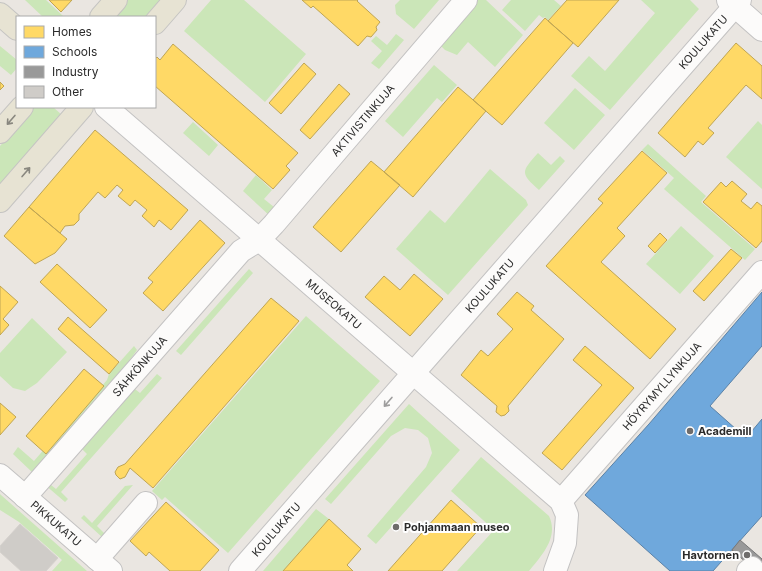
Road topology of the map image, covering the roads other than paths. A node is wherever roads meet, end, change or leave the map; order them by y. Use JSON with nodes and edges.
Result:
{"nodes":[{"id":1,"x":116,"y":0,"type":"edge"},
{"id":2,"x":175,"y":0,"type":"edge"},
{"id":3,"x":466,"y":0,"type":"edge"},
{"id":4,"x":734,"y":2,"type":"edge"},
{"id":5,"x":0,"y":14,"type":"edge"},
{"id":6,"x":102,"y":16,"type":"edge"},
{"id":7,"x":156,"y":22,"type":"edge"},
{"id":8,"x":16,"y":28,"type":"edge"},
{"id":9,"x":762,"y":30,"type":"edge"},
{"id":10,"x":21,"y":108,"type":"edge"},
{"id":11,"x":81,"y":108,"type":"edge"},
{"id":12,"x":107,"y":108,"type":"edge"},
{"id":13,"x":0,"y":132,"type":"edge"},
{"id":14,"x":0,"y":201,"type":"edge"},
{"id":15,"x":259,"y":240,"type":"junction"},
{"id":16,"x":762,"y":272,"type":"edge"},
{"id":17,"x":413,"y":373,"type":"junction"},
{"id":18,"x":0,"y":475,"type":"edge"},
{"id":19,"x":25,"y":497,"type":"junction"},
{"id":20,"x":561,"y":501,"type":"junction"},
{"id":21,"x":146,"y":503,"type":"dead end"},
{"id":22,"x":104,"y":565,"type":"edge"},
{"id":23,"x":240,"y":571,"type":"edge"},
{"id":24,"x":555,"y":571,"type":"edge"}],
"edges":[{"from":1,"to":6,"type":"main road"},
{"from":2,"to":7,"type":"main road"},
{"from":3,"to":15,"type":"street","name":"AKTIVISTINKUJA"},
{"from":4,"to":9,"type":"street"},
{"from":4,"to":17,"type":"street","name":"KOULUKATU"},
{"from":5,"to":8,"type":"main road"},
{"from":10,"to":13,"type":"main road","one_way":true},
{"from":14,"to":11,"type":"main road","one_way":true},
{"from":12,"to":15,"type":"street","name":"MUSEOKATU"},
{"from":15,"to":17,"type":"street","name":"MUSEOKATU"},
{"from":15,"to":19,"type":"street","name":"SÄHKÖNKUJA"},
{"from":16,"to":20,"type":"street","name":"HÖYRYMYLLYNKUJA"},
{"from":17,"to":20,"type":"street","name":"MUSEOKATU"},
{"from":17,"to":23,"type":"street","name":"KOULUKATU","one_way":true},
{"from":18,"to":19,"type":"street","name":"PIKKUKATU"},
{"from":19,"to":22,"type":"street","name":"PIKKUKATU"},
{"from":20,"to":24,"type":"street"},
{"from":21,"to":22,"type":"street"}]}
